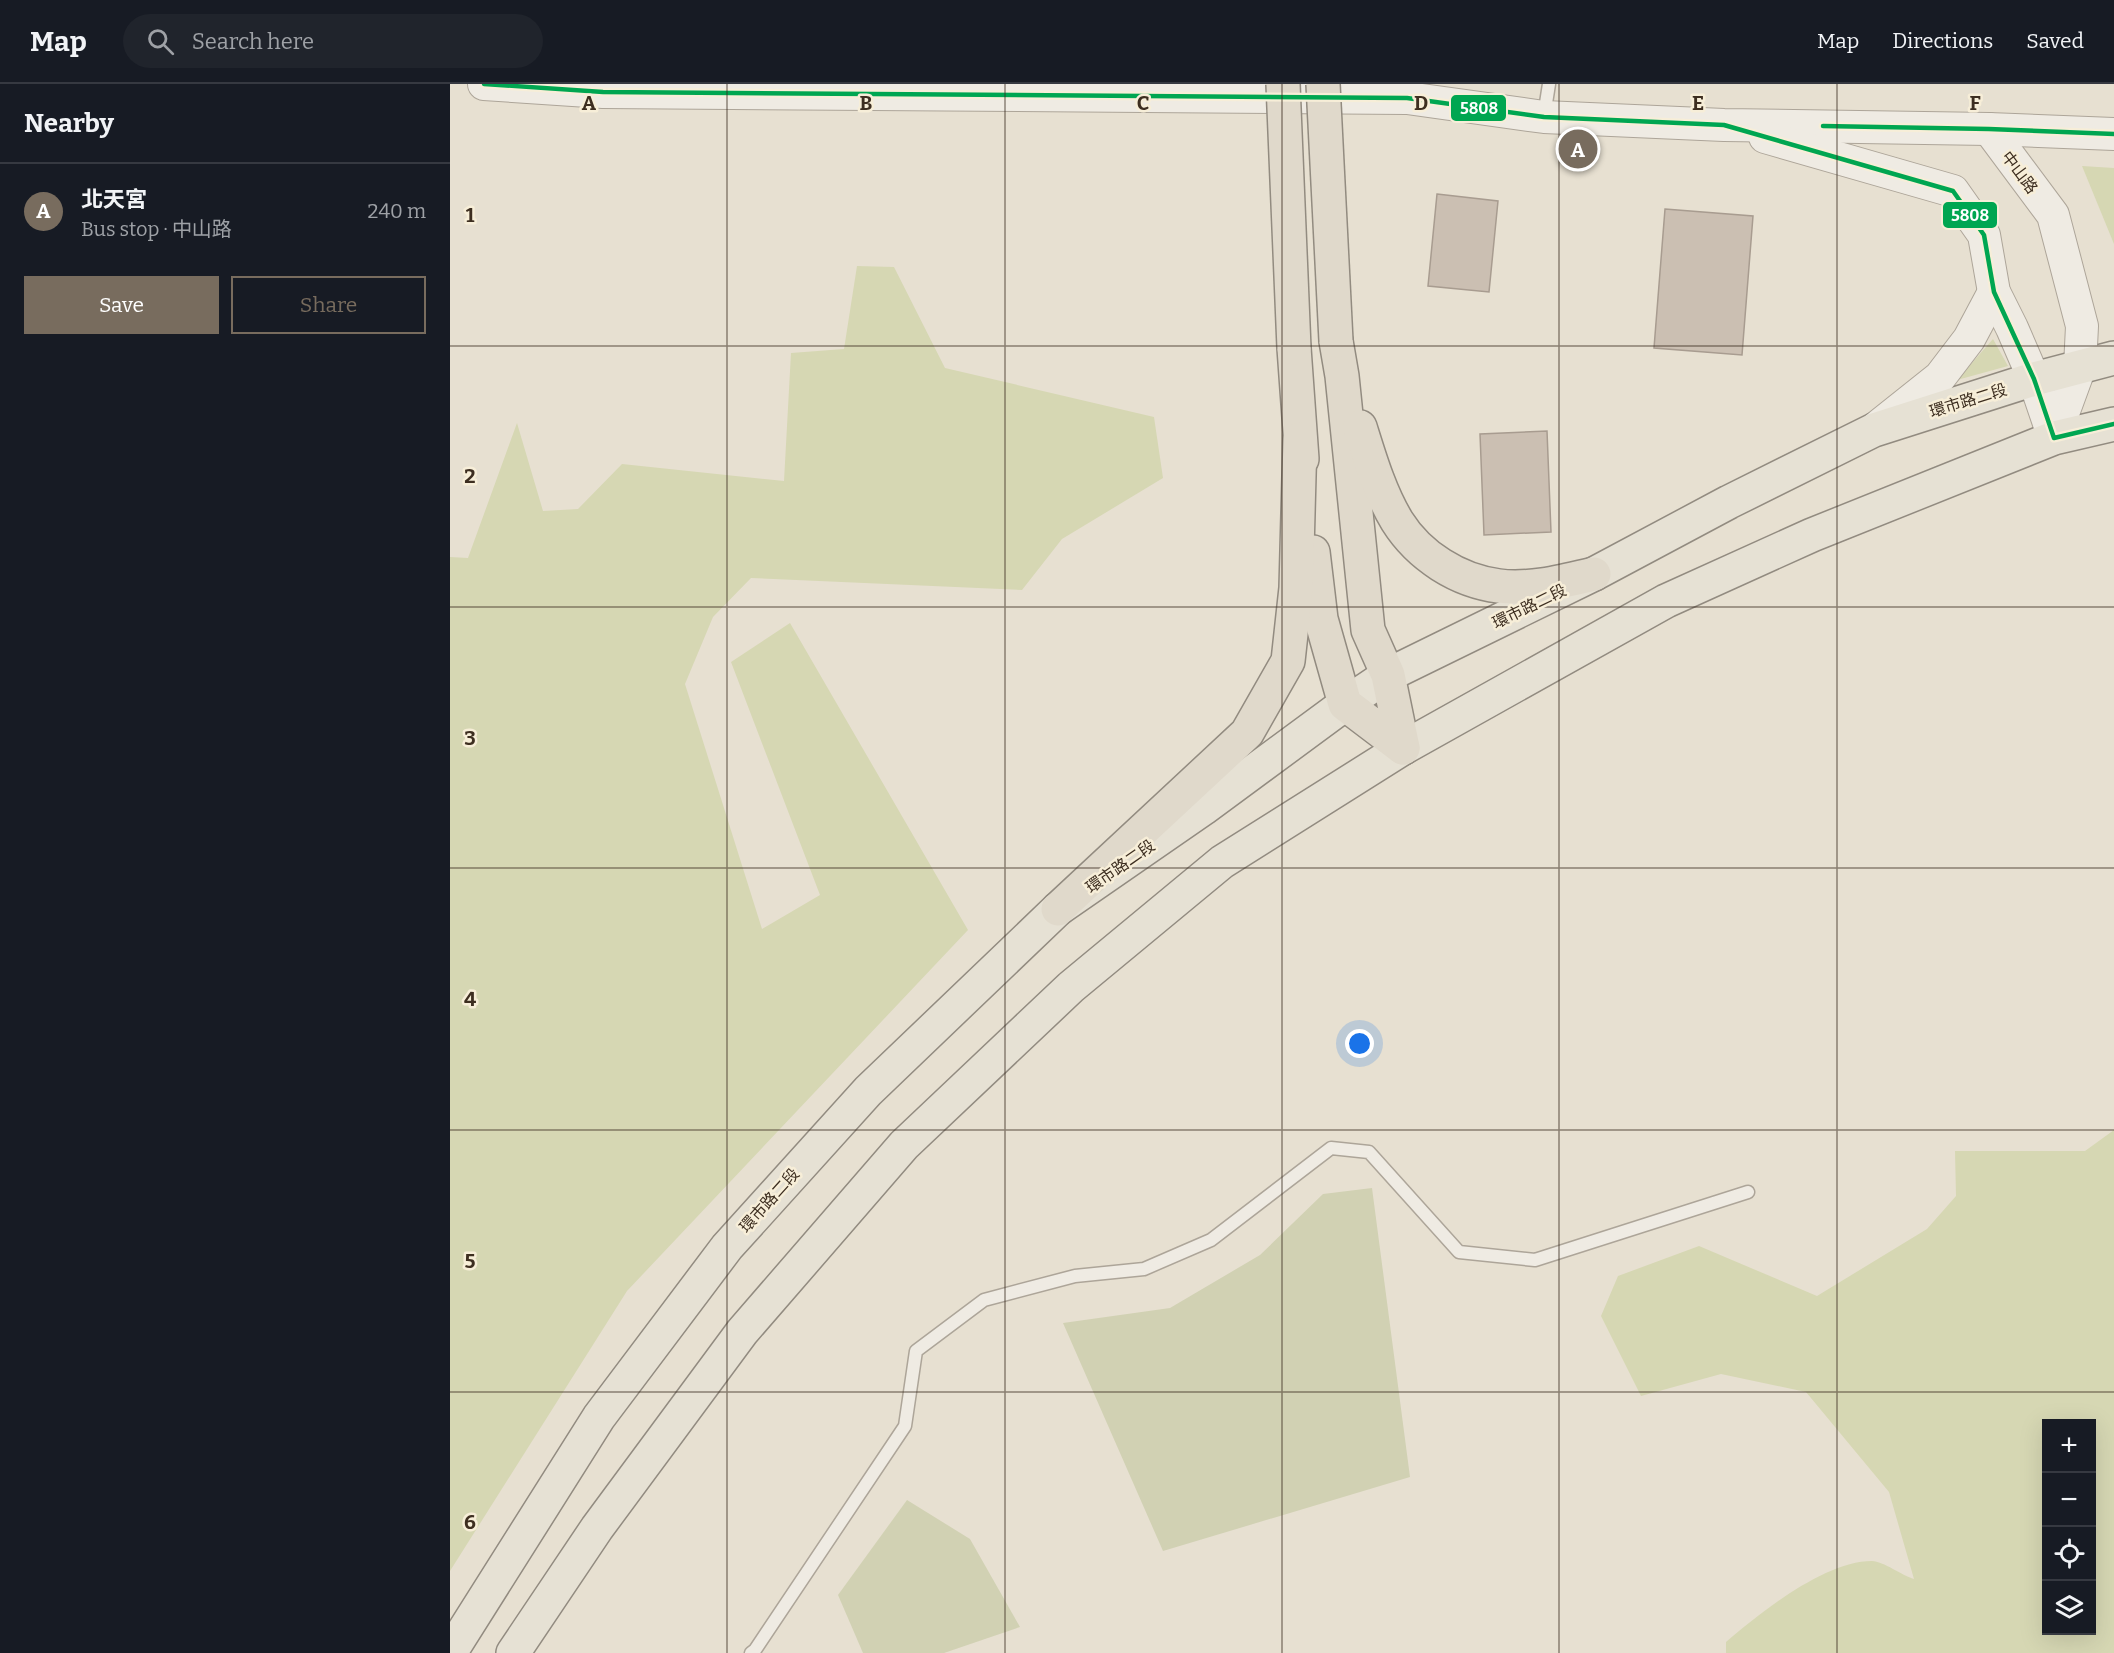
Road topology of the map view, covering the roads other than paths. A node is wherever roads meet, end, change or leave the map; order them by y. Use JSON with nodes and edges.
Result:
{"nodes":[{"id":1,"x":484,"y":84,"type":"edge"},
{"id":2,"x":1283,"y":84,"type":"edge"},
{"id":3,"x":1323,"y":84,"type":"edge"},
{"id":4,"x":1549,"y":84,"type":"edge"},
{"id":5,"x":1544,"y":117,"type":"junction"},
{"id":6,"x":1724,"y":125,"type":"junction"},
{"id":7,"x":1989,"y":129,"type":"junction"},
{"id":8,"x":2114,"y":134,"type":"edge"},
{"id":9,"x":1994,"y":292,"type":"junction"},
{"id":10,"x":2114,"y":358,"type":"edge"},
{"id":11,"x":2080,"y":367,"type":"junction"},
{"id":12,"x":1342,"y":376,"type":"junction"},
{"id":13,"x":2034,"y":379,"type":"junction"},
{"id":14,"x":2114,"y":424,"type":"edge"},
{"id":15,"x":1874,"y":430,"type":"junction"},
{"id":16,"x":2054,"y":438,"type":"junction"},
{"id":17,"x":1300,"y":439,"type":"junction"},
{"id":18,"x":1594,"y":574,"type":"junction"},
{"id":19,"x":1388,"y":675,"type":"junction"},
{"id":20,"x":1345,"y":704,"type":"junction"},
{"id":21,"x":1403,"y":748,"type":"junction"},
{"id":22,"x":1058,"y":909,"type":"junction"},
{"id":23,"x":1748,"y":1192,"type":"dead end"},
{"id":24,"x":450,"y":1653,"type":"edge"},
{"id":25,"x":513,"y":1653,"type":"edge"},
{"id":26,"x":751,"y":1653,"type":"edge"}],
"edges":[{"from":1,"to":5,"type":"street"},
{"from":2,"to":17,"type":"highway","bridge":true},
{"from":3,"to":12,"type":"highway","bridge":true},
{"from":4,"to":5,"type":"lane"},
{"from":5,"to":6,"type":"street"},
{"from":6,"to":7,"type":"street"},
{"from":6,"to":9,"type":"street"},
{"from":7,"to":8,"type":"street"},
{"from":7,"to":11,"type":"street","name":"中山路"},
{"from":9,"to":13,"type":"street"},
{"from":9,"to":15,"type":"street"},
{"from":10,"to":11,"type":"main road"},
{"from":11,"to":13,"type":"main road"},
{"from":11,"to":16,"type":"street","name":"中山路"},
{"from":12,"to":18,"type":"highway"},
{"from":12,"to":19,"type":"highway"},
{"from":13,"to":15,"type":"main road","name":"環市路二段"},
{"from":13,"to":16,"type":"street"},
{"from":14,"to":16,"type":"main road"},
{"from":15,"to":18,"type":"main road","name":"環市路二段"},
{"from":16,"to":21,"type":"main road"},
{"from":17,"to":20,"type":"highway"},
{"from":17,"to":22,"type":"highway"},
{"from":18,"to":19,"type":"main road","name":"環市路二段"},
{"from":19,"to":20,"type":"main road","name":"環市路二段"},
{"from":19,"to":21,"type":"highway"},
{"from":20,"to":21,"type":"highway"},
{"from":20,"to":22,"type":"main road","name":"環市路二段"},
{"from":21,"to":25,"type":"main road"},
{"from":22,"to":24,"type":"main road","name":"環市路二段"},
{"from":23,"to":26,"type":"lane"}]}
